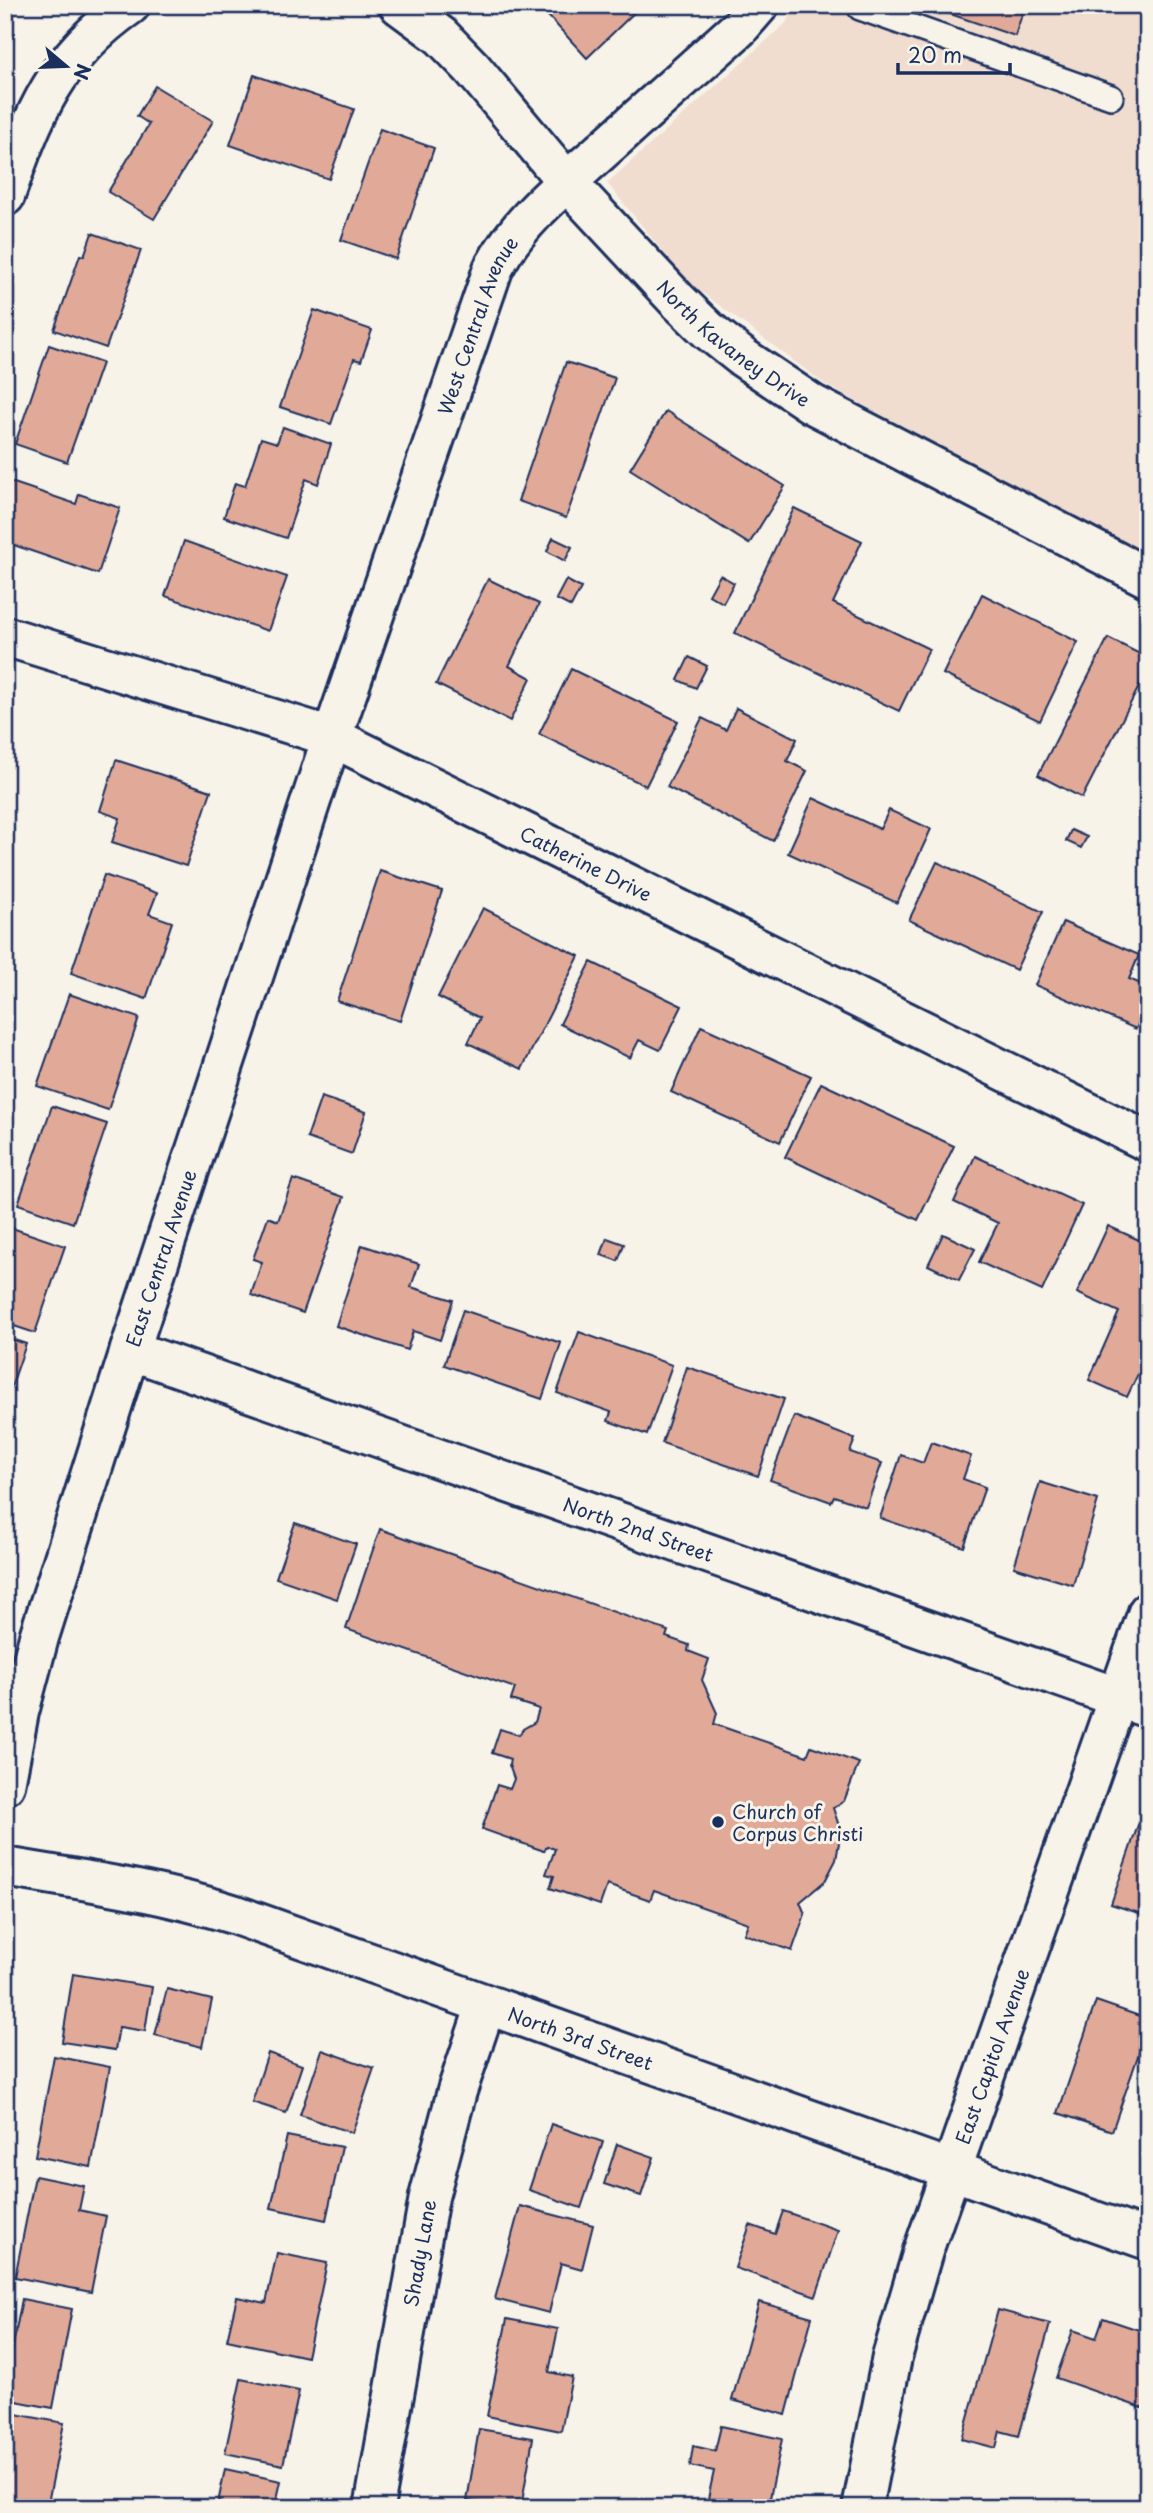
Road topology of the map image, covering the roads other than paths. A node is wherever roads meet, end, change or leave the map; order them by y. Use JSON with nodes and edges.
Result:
{"nodes":[{"id":1,"x":130,"y":5,"type":"edge"},
{"id":2,"x":399,"y":5,"type":"edge"},
{"id":3,"x":759,"y":5,"type":"edge"},
{"id":4,"x":862,"y":5,"type":"edge"},
{"id":5,"x":1111,"y":97,"type":"dead end"},
{"id":6,"x":567,"y":182,"type":"junction"},
{"id":7,"x":5,"y":196,"type":"edge"},
{"id":8,"x":1148,"y":578,"type":"edge"},
{"id":9,"x":5,"y":636,"type":"edge"},
{"id":10,"x":332,"y":737,"type":"junction"},
{"id":11,"x":1148,"y":1142,"type":"edge"},
{"id":12,"x":130,"y":1350,"type":"junction"},
{"id":13,"x":1148,"y":1612,"type":"edge"},
{"id":14,"x":1133,"y":1703,"type":"edge"},
{"id":15,"x":5,"y":1785,"type":"edge"},
{"id":16,"x":5,"y":1867,"type":"edge"},
{"id":17,"x":486,"y":2005,"type":"junction"},
{"id":18,"x":950,"y":2169,"type":"junction"},
{"id":19,"x":1148,"y":2240,"type":"edge"},
{"id":20,"x":374,"y":2508,"type":"edge"},
{"id":21,"x":862,"y":2508,"type":"edge"}],
"edges":[{"from":1,"to":7,"type":"street"},
{"from":2,"to":6,"type":"street","name":"North Kavaney Drive"},
{"from":3,"to":6,"type":"street","name":"West Central Avenue"},
{"from":4,"to":5,"type":"lane"},
{"from":6,"to":8,"type":"street","name":"North Kavaney Drive"},
{"from":6,"to":10,"type":"street","name":"West Central Avenue"},
{"from":9,"to":10,"type":"street","name":"Catherine Drive"},
{"from":10,"to":11,"type":"street","name":"Catherine Drive"},
{"from":10,"to":12,"type":"street","name":"East Central Avenue"},
{"from":12,"to":14,"type":"street","name":"North 2nd Street"},
{"from":12,"to":15,"type":"street","name":"East Central Avenue"},
{"from":13,"to":14,"type":"street","name":"East Capitol Avenue"},
{"from":14,"to":18,"type":"street","name":"East Capitol Avenue"},
{"from":16,"to":17,"type":"street","name":"North 3rd Street"},
{"from":17,"to":18,"type":"street","name":"North 3rd Street"},
{"from":17,"to":20,"type":"street","name":"Shady Lane"},
{"from":18,"to":19,"type":"street","name":"North 3rd Street"},
{"from":18,"to":21,"type":"street","name":"East Capitol Avenue"}]}
